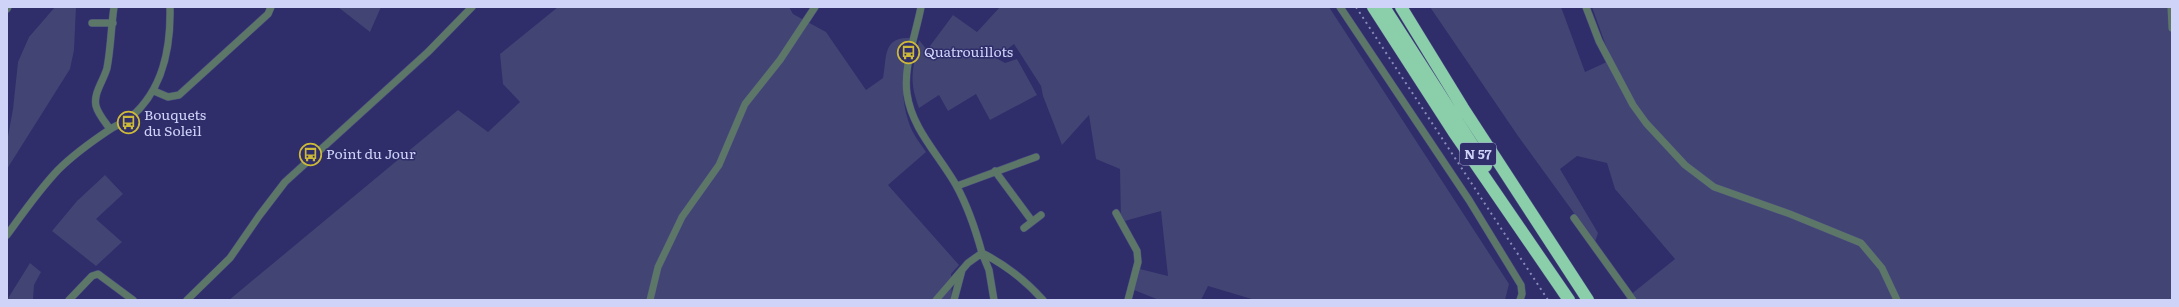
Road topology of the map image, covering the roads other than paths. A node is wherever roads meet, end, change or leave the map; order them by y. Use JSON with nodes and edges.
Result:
{"nodes":[{"id":1,"x":114,"y":7,"type":"edge"},
{"id":2,"x":170,"y":7,"type":"edge"},
{"id":3,"x":271,"y":7,"type":"edge"},
{"id":4,"x":472,"y":7,"type":"edge"},
{"id":5,"x":815,"y":7,"type":"edge"},
{"id":6,"x":921,"y":7,"type":"edge"},
{"id":7,"x":1340,"y":7,"type":"edge"},
{"id":8,"x":1373,"y":7,"type":"edge"},
{"id":9,"x":1384,"y":7,"type":"edge"},
{"id":10,"x":1586,"y":7,"type":"edge"},
{"id":11,"x":2171,"y":7,"type":"edge"},
{"id":12,"x":1401,"y":8,"type":"edge"},
{"id":13,"x":92,"y":23,"type":"dead end"},
{"id":14,"x":112,"y":23,"type":"junction"},
{"id":15,"x":2172,"y":28,"type":"edge"},
{"id":16,"x":154,"y":91,"type":"junction"},
{"id":17,"x":110,"y":129,"type":"junction"},
{"id":18,"x":1036,"y":157,"type":"dead end"},
{"id":19,"x":995,"y":171,"type":"junction"},
{"id":20,"x":957,"y":186,"type":"junction"},
{"id":21,"x":1116,"y":214,"type":"dead end"},
{"id":22,"x":1041,"y":215,"type":"dead end"},
{"id":23,"x":1574,"y":218,"type":"dead end"},
{"id":24,"x":1032,"y":221,"type":"junction"},
{"id":25,"x":1024,"y":228,"type":"dead end"},
{"id":26,"x":7,"y":235,"type":"edge"},
{"id":27,"x":982,"y":253,"type":"junction"},
{"id":28,"x":962,"y":270,"type":"junction"},
{"id":29,"x":69,"y":300,"type":"edge"},
{"id":30,"x":133,"y":300,"type":"edge"},
{"id":31,"x":187,"y":300,"type":"edge"},
{"id":32,"x":650,"y":300,"type":"edge"},
{"id":33,"x":936,"y":300,"type":"edge"},
{"id":34,"x":954,"y":300,"type":"edge"},
{"id":35,"x":994,"y":300,"type":"edge"},
{"id":36,"x":1043,"y":300,"type":"edge"},
{"id":37,"x":1128,"y":300,"type":"edge"},
{"id":38,"x":1520,"y":300,"type":"edge"},
{"id":39,"x":1569,"y":300,"type":"edge"},
{"id":40,"x":1572,"y":300,"type":"edge"},
{"id":41,"x":1588,"y":300,"type":"edge"},
{"id":42,"x":1633,"y":300,"type":"edge"},
{"id":43,"x":1898,"y":300,"type":"edge"}],
"edges":[{"from":1,"to":14,"type":"street"},
{"from":2,"to":16,"type":"street"},
{"from":3,"to":16,"type":"street"},
{"from":4,"to":31,"type":"street"},
{"from":5,"to":32,"type":"street"},
{"from":6,"to":20,"type":"street"},
{"from":7,"to":38,"type":"street"},
{"from":8,"to":39,"type":"highway"},
{"from":9,"to":40,"type":"highway","number":"N 57"},
{"from":10,"to":43,"type":"street"},
{"from":11,"to":15,"type":"street"},
{"from":12,"to":41,"type":"highway","number":"N 57"},
{"from":13,"to":14,"type":"street"},
{"from":14,"to":17,"type":"street"},
{"from":16,"to":17,"type":"street"},
{"from":17,"to":26,"type":"street"},
{"from":18,"to":19,"type":"street"},
{"from":19,"to":20,"type":"street"},
{"from":19,"to":24,"type":"street"},
{"from":20,"to":27,"type":"street"},
{"from":21,"to":37,"type":"street"},
{"from":22,"to":24,"type":"street"},
{"from":23,"to":42,"type":"street"},
{"from":24,"to":25,"type":"street"},
{"from":27,"to":28,"type":"street"},
{"from":27,"to":35,"type":"street"},
{"from":27,"to":36,"type":"street"},
{"from":28,"to":33,"type":"street"},
{"from":28,"to":34,"type":"street"},
{"from":29,"to":30,"type":"street"}]}
